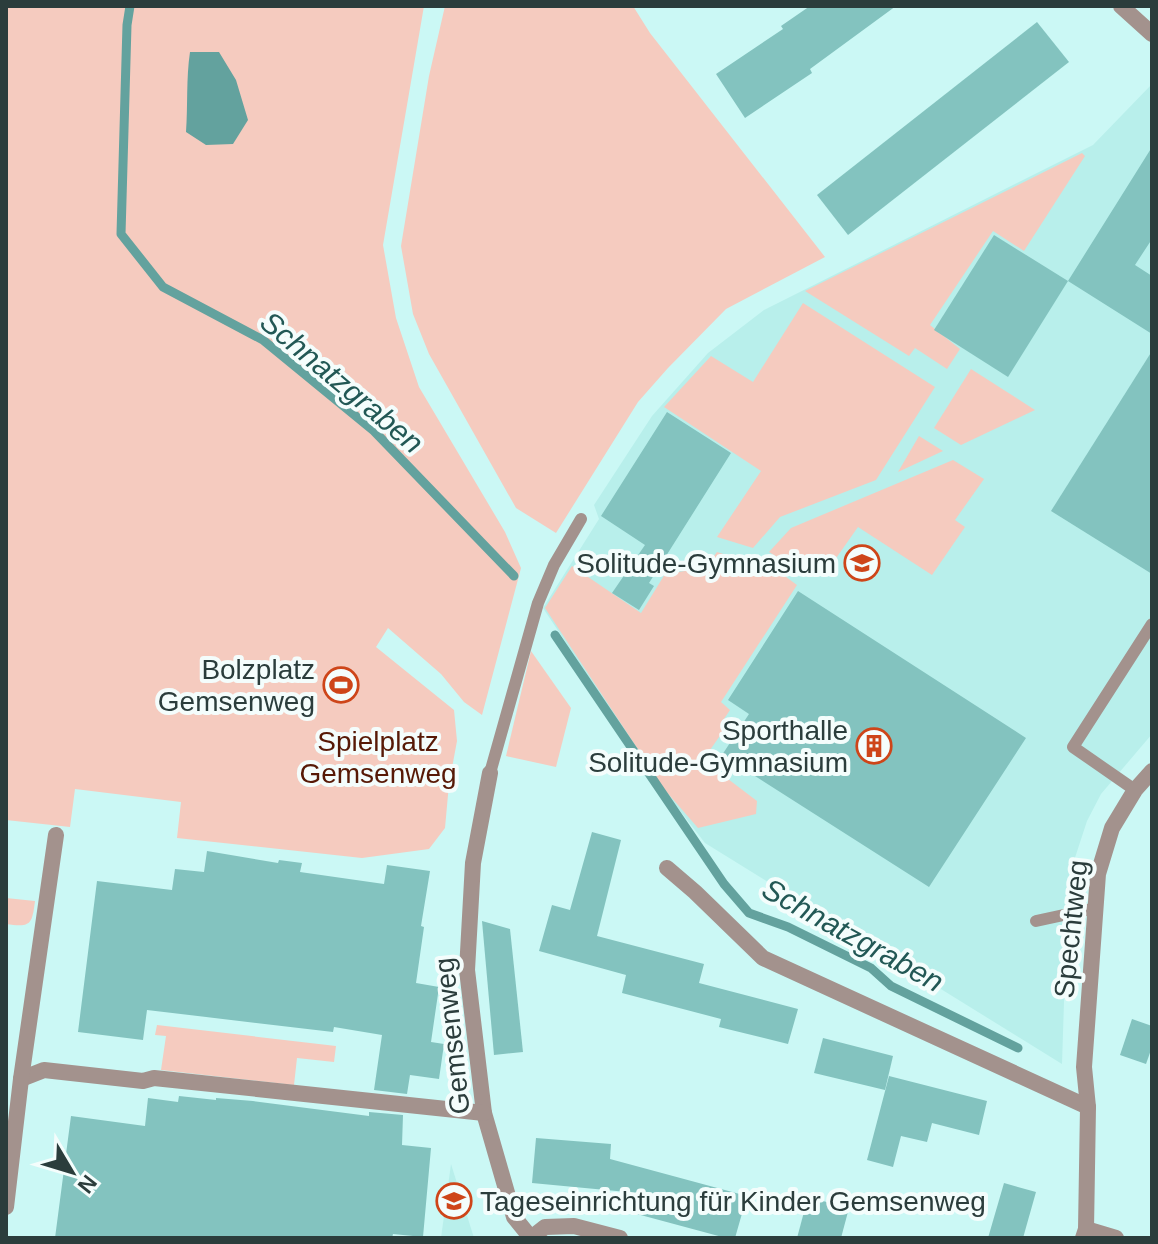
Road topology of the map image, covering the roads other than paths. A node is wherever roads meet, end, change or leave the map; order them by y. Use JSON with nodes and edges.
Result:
{"nodes":[{"id":1,"x":1121,"y":6,"type":"edge"},
{"id":2,"x":1151,"y":33,"type":"edge"},
{"id":3,"x":581,"y":519,"type":"dead end"},
{"id":4,"x":1152,"y":624,"type":"edge"},
{"id":5,"x":1152,"y":771,"type":"edge"},
{"id":6,"x":490,"y":773,"type":"joint"},
{"id":7,"x":1135,"y":790,"type":"junction"},
{"id":8,"x":56,"y":835,"type":"dead end"},
{"id":9,"x":667,"y":868,"type":"dead end"},
{"id":10,"x":1096,"y":908,"type":"junction"},
{"id":11,"x":1036,"y":921,"type":"dead end"},
{"id":12,"x":13,"y":1078,"type":"edge"},
{"id":13,"x":1088,"y":1107,"type":"junction"},
{"id":14,"x":484,"y":1113,"type":"junction"},
{"id":15,"x":6,"y":1207,"type":"edge"},
{"id":16,"x":1084,"y":1233,"type":"edge"},
{"id":17,"x":531,"y":1238,"type":"edge"},
{"id":18,"x":620,"y":1238,"type":"edge"},
{"id":19,"x":1116,"y":1238,"type":"edge"}],
"edges":[{"from":1,"to":2,"type":"street"},
{"from":3,"to":6,"type":"lane"},
{"from":4,"to":7,"type":"lane"},
{"from":5,"to":7,"type":"street","name":"Spechtweg"},
{"from":6,"to":14,"type":"street","name":"Gemsenweg"},
{"from":7,"to":10,"type":"street","name":"Spechtweg"},
{"from":8,"to":12,"type":"street"},
{"from":9,"to":13,"type":"street"},
{"from":10,"to":11,"type":"lane"},
{"from":10,"to":13,"type":"street","name":"Spechtweg"},
{"from":12,"to":14,"type":"street"},
{"from":12,"to":15,"type":"street"},
{"from":13,"to":16,"type":"street","name":"Spechtweg"},
{"from":14,"to":17,"type":"street","name":"Gemsenweg"},
{"from":16,"to":19,"type":"street"},
{"from":17,"to":18,"type":"street"}]}
